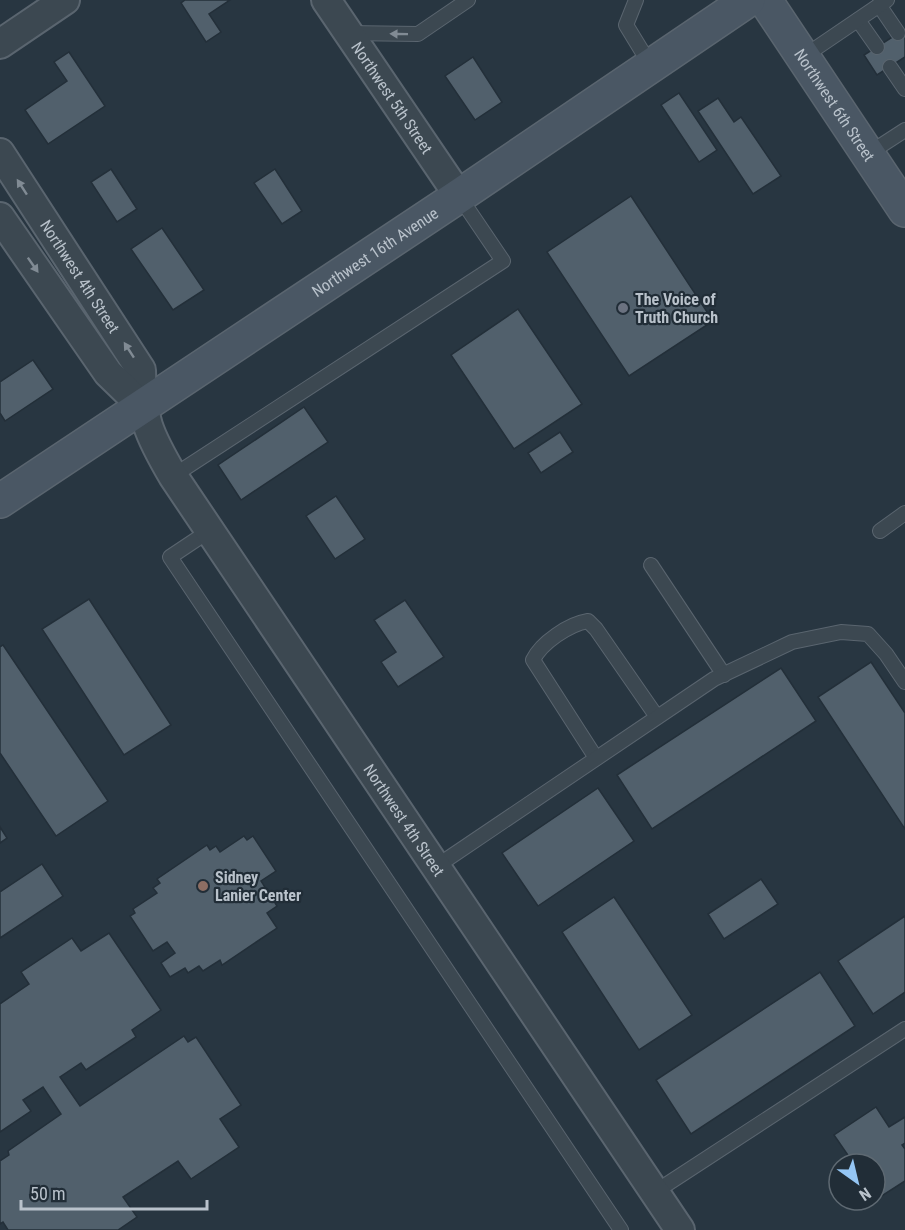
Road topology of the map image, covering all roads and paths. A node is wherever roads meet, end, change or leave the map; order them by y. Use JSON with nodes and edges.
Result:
{"nodes":[{"id":1,"x":65,"y":0,"type":"edge"},
{"id":2,"x":326,"y":0,"type":"edge"},
{"id":3,"x":468,"y":0,"type":"edge"},
{"id":4,"x":636,"y":0,"type":"edge"},
{"id":5,"x":748,"y":0,"type":"edge"},
{"id":6,"x":765,"y":0,"type":"edge"},
{"id":7,"x":883,"y":3,"type":"edge"},
{"id":8,"x":858,"y":20,"type":"junction"},
{"id":9,"x":348,"y":33,"type":"junction"},
{"id":10,"x":898,"y":33,"type":"dead end"},
{"id":11,"x":0,"y":44,"type":"edge"},
{"id":12,"x":877,"y":47,"type":"dead end"},
{"id":13,"x":803,"y":57,"type":"junction"},
{"id":14,"x":651,"y":66,"type":"junction"},
{"id":15,"x":890,"y":67,"type":"dead end"},
{"id":16,"x":905,"y":89,"type":"edge"},
{"id":17,"x":905,"y":130,"type":"edge"},
{"id":18,"x":0,"y":153,"type":"edge"},
{"id":19,"x":868,"y":154,"type":"junction"},
{"id":20,"x":459,"y":196,"type":"junction"},
{"id":21,"x":905,"y":210,"type":"edge"},
{"id":22,"x":0,"y":217,"type":"edge"},
{"id":23,"x":141,"y":405,"type":"junction"},
{"id":24,"x":173,"y":476,"type":"junction"},
{"id":25,"x":0,"y":501,"type":"edge"},
{"id":26,"x":905,"y":513,"type":"edge"},
{"id":27,"x":210,"y":531,"type":"junction"},
{"id":28,"x":880,"y":531,"type":"dead end"},
{"id":29,"x":651,"y":565,"type":"dead end"},
{"id":30,"x":724,"y":675,"type":"junction"},
{"id":31,"x":905,"y":682,"type":"edge"},
{"id":32,"x":657,"y":717,"type":"junction"},
{"id":33,"x":596,"y":758,"type":"junction"},
{"id":34,"x":437,"y":866,"type":"junction"},
{"id":35,"x":905,"y":1029,"type":"edge"},
{"id":36,"x":655,"y":1192,"type":"junction"},
{"id":37,"x":621,"y":1230,"type":"edge"},
{"id":38,"x":680,"y":1230,"type":"edge"}],
"edges":[{"from":1,"to":11,"type":"street"},
{"from":2,"to":9,"type":"street","name":"Northwest 5th Street"},
{"from":3,"to":9,"type":"lane","one_way":true},
{"from":4,"to":14,"type":"lane"},
{"from":5,"to":14,"type":"street","name":"Northwest 16th Avenue"},
{"from":6,"to":13,"type":"street","name":"Northwest 6th Street"},
{"from":7,"to":8,"type":"lane"},
{"from":7,"to":10,"type":"lane"},
{"from":8,"to":12,"type":"lane"},
{"from":8,"to":13,"type":"lane"},
{"from":9,"to":20,"type":"street","name":"Northwest 5th Street"},
{"from":13,"to":19,"type":"street","name":"Northwest 6th Street"},
{"from":14,"to":20,"type":"street","name":"Northwest 16th Avenue"},
{"from":15,"to":16,"type":"lane"},
{"from":17,"to":19,"type":"lane"},
{"from":23,"to":18,"type":"street","name":"Northwest 4th Street","one_way":true},
{"from":19,"to":21,"type":"street","name":"Northwest 6th Street"},
{"from":20,"to":23,"type":"street","name":"Northwest 16th Avenue"},
{"from":20,"to":24,"type":"lane"},
{"from":22,"to":23,"type":"street","name":"Northwest 4th Street","one_way":true},
{"from":23,"to":24,"type":"street","name":"Northwest 4th Street"},
{"from":23,"to":25,"type":"street","name":"Northwest 16th Avenue"},
{"from":24,"to":27,"type":"street","name":"Northwest 4th Street"},
{"from":26,"to":28,"type":"lane"},
{"from":27,"to":34,"type":"street","name":"Northwest 4th Street"},
{"from":27,"to":37,"type":"lane"},
{"from":29,"to":30,"type":"lane"},
{"from":30,"to":31,"type":"lane"},
{"from":30,"to":32,"type":"lane"},
{"from":32,"to":33,"type":"lane"},
{"from":32,"to":33,"type":"lane"},
{"from":33,"to":34,"type":"lane"},
{"from":34,"to":36,"type":"street","name":"Northwest 4th Street"},
{"from":35,"to":36,"type":"lane"},
{"from":36,"to":38,"type":"street","name":"Northwest 4th Street"}]}
